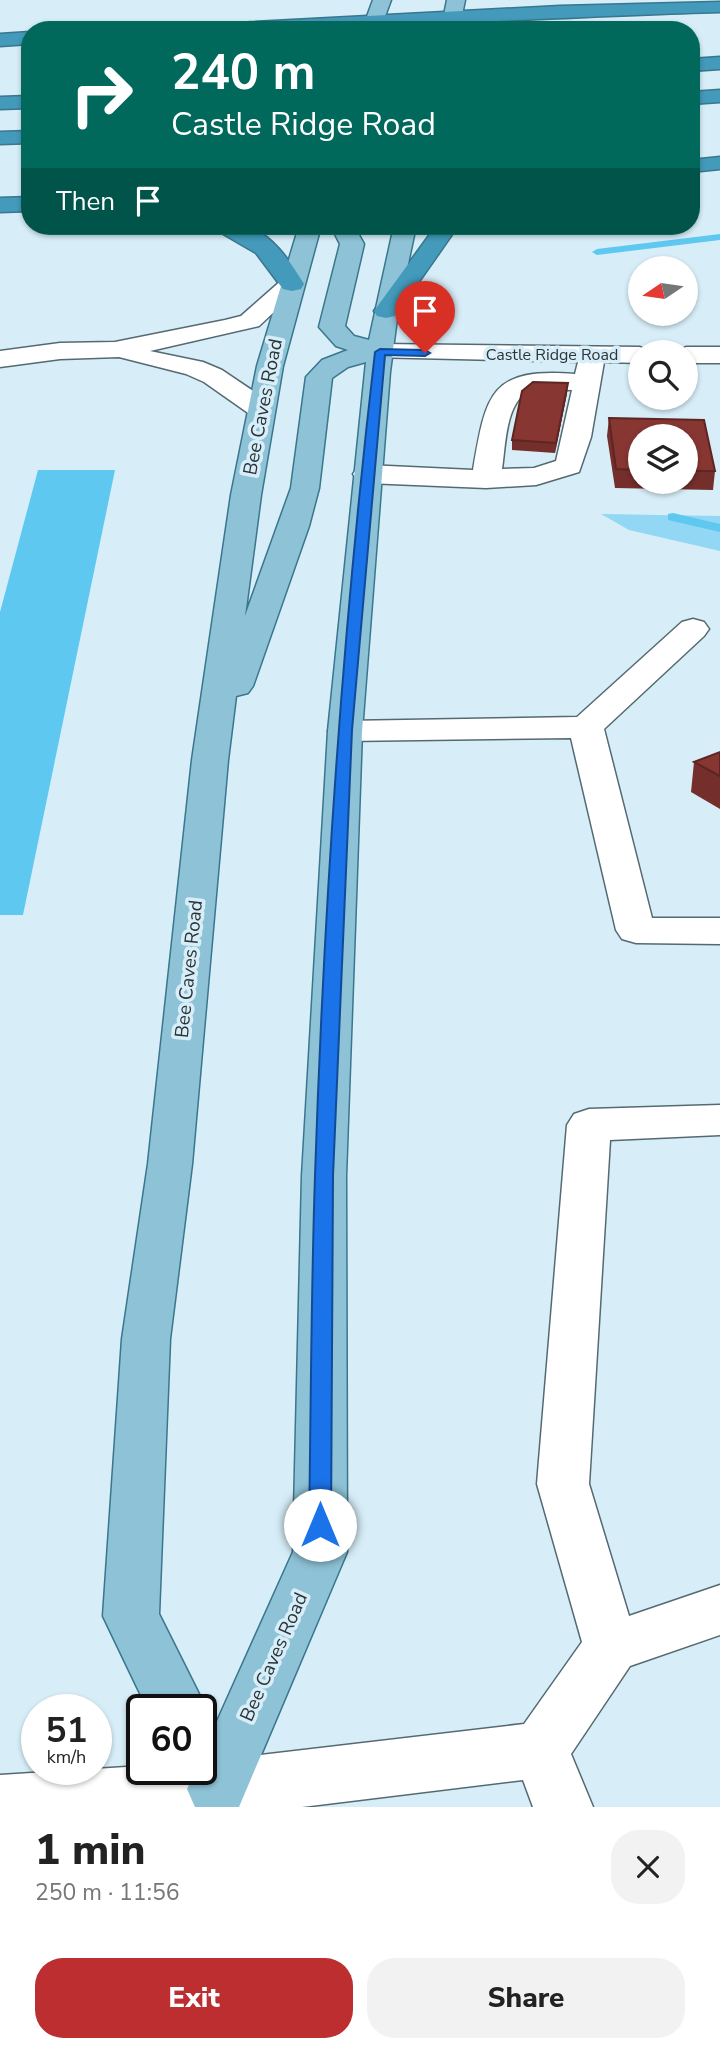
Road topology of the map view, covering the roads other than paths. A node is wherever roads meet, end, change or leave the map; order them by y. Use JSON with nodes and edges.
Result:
{"nodes":[{"id":1,"x":382,"y":0,"type":"edge"},
{"id":2,"x":645,"y":0,"type":"edge"},
{"id":3,"x":304,"y":6,"type":"dead end"},
{"id":4,"x":720,"y":6,"type":"edge"},
{"id":5,"x":452,"y":15,"type":"edge"},
{"id":6,"x":231,"y":21,"type":"edge"},
{"id":7,"x":374,"y":21,"type":"edge"},
{"id":8,"x":404,"y":21,"type":"edge"},
{"id":9,"x":21,"y":39,"type":"edge"},
{"id":10,"x":0,"y":40,"type":"edge"},
{"id":11,"x":720,"y":63,"type":"edge"},
{"id":12,"x":700,"y":64,"type":"edge"},
{"id":13,"x":720,"y":96,"type":"edge"},
{"id":14,"x":700,"y":97,"type":"edge"},
{"id":15,"x":21,"y":102,"type":"edge"},
{"id":16,"x":0,"y":103,"type":"edge"},
{"id":17,"x":21,"y":137,"type":"edge"},
{"id":18,"x":0,"y":138,"type":"edge"},
{"id":19,"x":720,"y":162,"type":"edge"},
{"id":20,"x":700,"y":163,"type":"edge"},
{"id":21,"x":0,"y":206,"type":"edge"},
{"id":22,"x":21,"y":206,"type":"edge"},
{"id":23,"x":244,"y":235,"type":"edge"},
{"id":24,"x":307,"y":235,"type":"edge"},
{"id":25,"x":349,"y":235,"type":"edge"},
{"id":26,"x":403,"y":235,"type":"edge"},
{"id":27,"x":441,"y":235,"type":"edge"},
{"id":28,"x":292,"y":284,"type":"junction"},
{"id":29,"x":386,"y":312,"type":"junction"},
{"id":30,"x":114,"y":350,"type":"junction"},
{"id":31,"x":380,"y":352,"type":"junction"},
{"id":32,"x":592,"y":355,"type":"junction"},
{"id":33,"x":628,"y":355,"type":"edge"},
{"id":34,"x":698,"y":355,"type":"edge"},
{"id":35,"x":720,"y":355,"type":"edge"},
{"id":36,"x":0,"y":359,"type":"edge"},
{"id":37,"x":586,"y":383,"type":"junction"},
{"id":38,"x":261,"y":409,"type":"junction"},
{"id":39,"x":367,"y":474,"type":"junction"},
{"id":40,"x":486,"y":479,"type":"junction"},
{"id":41,"x":693,"y":629,"type":"dead end"},
{"id":42,"x":586,"y":727,"type":"junction"},
{"id":43,"x":345,"y":730,"type":"junction"},
{"id":44,"x":210,"y":760,"type":"junction"},
{"id":45,"x":720,"y":931,"type":"edge"},
{"id":46,"x":720,"y":1120,"type":"edge"},
{"id":47,"x":720,"y":1610,"type":"edge"},
{"id":48,"x":611,"y":1647,"type":"junction"},
{"id":49,"x":170,"y":1694,"type":"edge"},
{"id":50,"x":540,"y":1750,"type":"junction"},
{"id":51,"x":217,"y":1774,"type":"edge"},
{"id":52,"x":217,"y":1784,"type":"edge"},
{"id":53,"x":212,"y":1785,"type":"edge"},
{"id":54,"x":0,"y":1804,"type":"edge"},
{"id":55,"x":563,"y":1807,"type":"edge"}],
"edges":[{"from":1,"to":7,"type":"main road"},
{"from":2,"to":4,"type":"highway"},
{"from":3,"to":6,"type":"highway"},
{"from":4,"to":5,"type":"highway"},
{"from":5,"to":8,"type":"highway"},
{"from":9,"to":10,"type":"highway"},
{"from":11,"to":12,"type":"highway"},
{"from":13,"to":14,"type":"highway"},
{"from":15,"to":16,"type":"highway"},
{"from":17,"to":18,"type":"highway"},
{"from":19,"to":20,"type":"highway"},
{"from":21,"to":22,"type":"highway"},
{"from":23,"to":28,"type":"highway"},
{"from":24,"to":28,"type":"main road","name":"Bee Caves Road"},
{"from":25,"to":31,"type":"main road"},
{"from":26,"to":29,"type":"main road","name":"Bee Caves Road"},
{"from":27,"to":29,"type":"highway"},
{"from":28,"to":30,"type":"street"},
{"from":28,"to":38,"type":"main road","name":"Bee Caves Road"},
{"from":29,"to":31,"type":"main road","name":"Bee Caves Road"},
{"from":30,"to":36,"type":"street"},
{"from":30,"to":38,"type":"street"},
{"from":31,"to":32,"type":"street","name":"Castle Ridge Road"},
{"from":31,"to":39,"type":"main road","name":"Bee Caves Road"},
{"from":31,"to":44,"type":"main road"},
{"from":32,"to":33,"type":"street","name":"Castle Ridge Road"},
{"from":32,"to":37,"type":"street"},
{"from":34,"to":35,"type":"street"},
{"from":37,"to":40,"type":"street"},
{"from":37,"to":40,"type":"street"},
{"from":38,"to":44,"type":"main road","name":"Bee Caves Road"},
{"from":39,"to":40,"type":"street"},
{"from":39,"to":43,"type":"main road","name":"Bee Caves Road"},
{"from":41,"to":42,"type":"street"},
{"from":42,"to":43,"type":"street"},
{"from":42,"to":45,"type":"street"},
{"from":43,"to":51,"type":"main road","name":"Bee Caves Road"},
{"from":44,"to":49,"type":"main road","name":"Bee Caves Road"},
{"from":46,"to":48,"type":"street"},
{"from":47,"to":48,"type":"street"},
{"from":48,"to":50,"type":"street"},
{"from":50,"to":52,"type":"street"},
{"from":50,"to":55,"type":"street"},
{"from":53,"to":54,"type":"street"}]}
